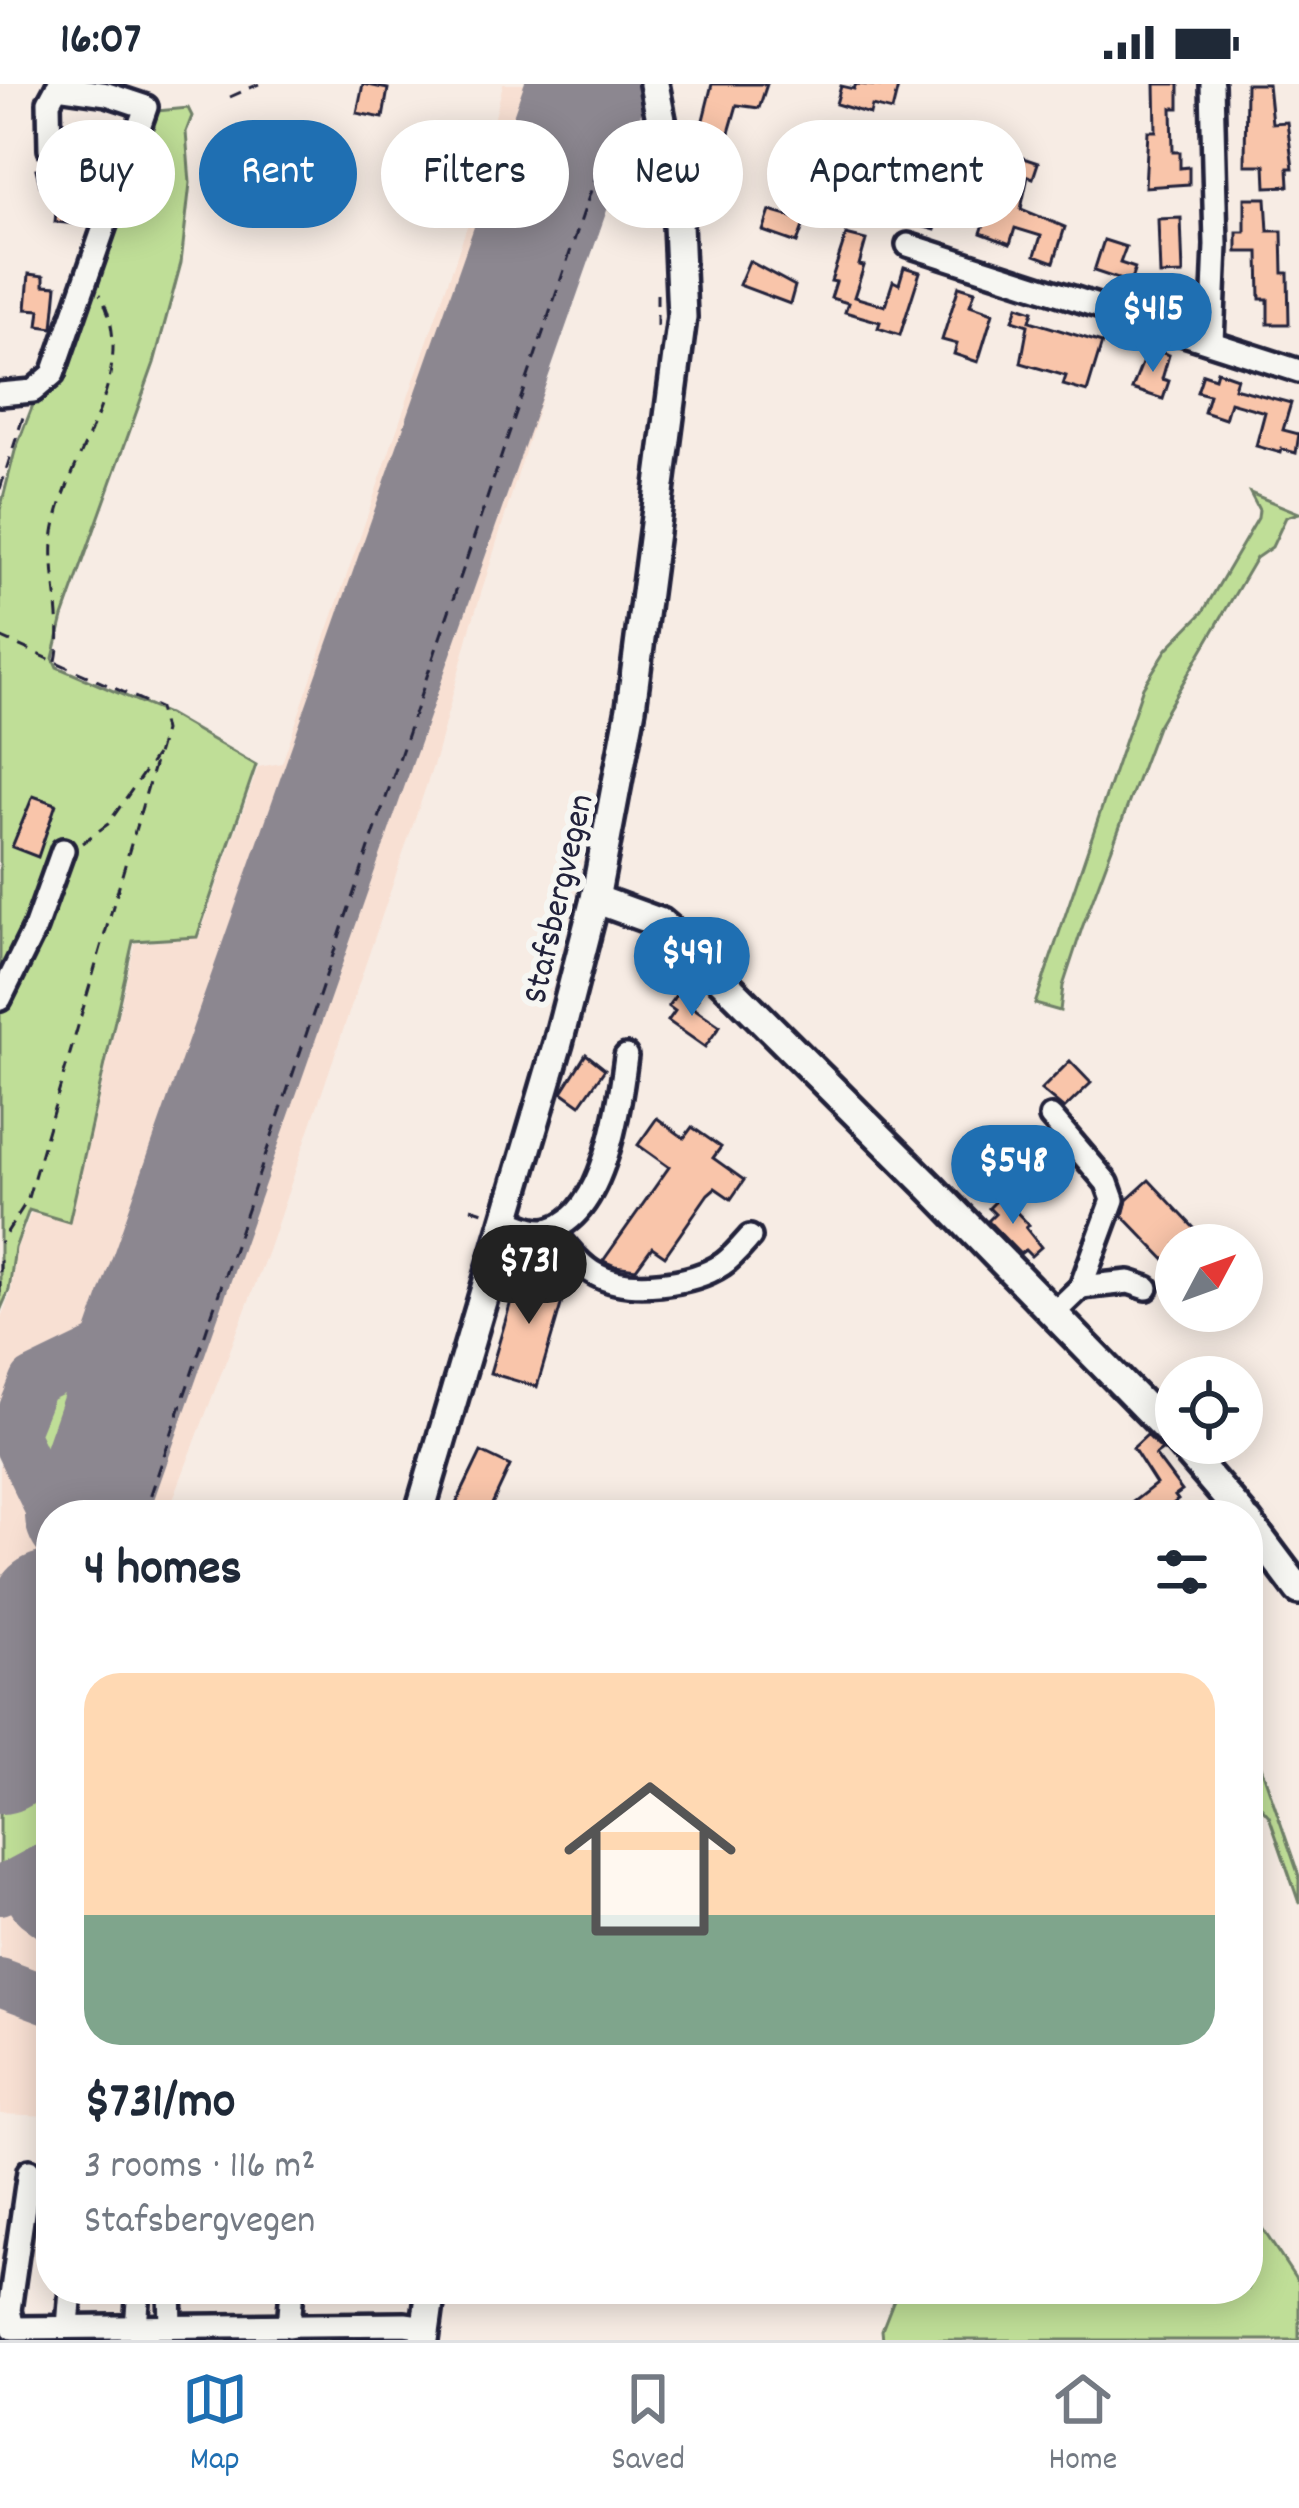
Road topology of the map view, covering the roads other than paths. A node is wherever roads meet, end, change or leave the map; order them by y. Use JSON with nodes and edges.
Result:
{"nodes":[{"id":1,"x":654,"y":84,"type":"edge"},
{"id":2,"x":1212,"y":84,"type":"edge"},
{"id":3,"x":55,"y":86,"type":"edge"},
{"id":4,"x":49,"y":120,"type":"edge"},
{"id":5,"x":908,"y":245,"type":"dead end"},
{"id":6,"x":1212,"y":342,"type":"junction"},
{"id":7,"x":1299,"y":371,"type":"edge"},
{"id":8,"x":0,"y":394,"type":"edge"},
{"id":9,"x":63,"y":850,"type":"road end"},
{"id":10,"x":595,"y":899,"type":"junction"},
{"id":11,"x":0,"y":999,"type":"edge"},
{"id":12,"x":626,"y":1056,"type":"dead end"},
{"id":13,"x":1052,"y":1117,"type":"dead end"},
{"id":14,"x":506,"y":1219,"type":"junction"},
{"id":15,"x":551,"y":1229,"type":"junction"},
{"id":16,"x":750,"y":1238,"type":"dead end"},
{"id":17,"x":1081,"y":1287,"type":"junction"},
{"id":18,"x":1147,"y":1288,"type":"dead end"},
{"id":19,"x":1053,"y":1314,"type":"junction"},
{"id":20,"x":1155,"y":1418,"type":"edge"},
{"id":21,"x":1198,"y":1464,"type":"edge"},
{"id":22,"x":423,"y":1500,"type":"edge"},
{"id":23,"x":1229,"y":1500,"type":"edge"},
{"id":24,"x":1263,"y":1542,"type":"edge"},
{"id":25,"x":1299,"y":1590,"type":"edge"},
{"id":26,"x":29,"y":2171,"type":"dead end"},
{"id":27,"x":70,"y":2304,"type":"edge"},
{"id":28,"x":138,"y":2304,"type":"edge"},
{"id":29,"x":170,"y":2304,"type":"edge"},
{"id":30,"x":291,"y":2304,"type":"edge"},
{"id":31,"x":428,"y":2304,"type":"edge"},
{"id":32,"x":171,"y":2326,"type":"junction"},
{"id":33,"x":289,"y":2326,"type":"junction"},
{"id":34,"x":68,"y":2327,"type":"junction"},
{"id":35,"x":136,"y":2327,"type":"junction"},
{"id":36,"x":424,"y":2334,"type":"edge"}],
"edges":[{"from":1,"to":10,"type":"main road","name":"Stafsbergvegen"},
{"from":2,"to":6,"type":"street"},
{"from":3,"to":4,"type":"street"},
{"from":3,"to":8,"type":"street"},
{"from":5,"to":6,"type":"street"},
{"from":6,"to":7,"type":"street"},
{"from":9,"to":11,"type":"street"},
{"from":10,"to":14,"type":"main road","name":"Stafsbergvegen"},
{"from":10,"to":19,"type":"main road"},
{"from":12,"to":15,"type":"street"},
{"from":13,"to":17,"type":"street"},
{"from":14,"to":15,"type":"street"},
{"from":14,"to":22,"type":"main road","name":"Stafsbergvegen"},
{"from":15,"to":16,"type":"street"},
{"from":17,"to":18,"type":"street"},
{"from":17,"to":19,"type":"street"},
{"from":19,"to":20,"type":"main road"},
{"from":21,"to":23,"type":"main road"},
{"from":24,"to":25,"type":"main road"},
{"from":26,"to":34,"type":"street"},
{"from":27,"to":34,"type":"street"},
{"from":28,"to":35,"type":"street"},
{"from":29,"to":32,"type":"street"},
{"from":30,"to":33,"type":"street"},
{"from":31,"to":36,"type":"main road"},
{"from":32,"to":33,"type":"street"},
{"from":32,"to":35,"type":"street"},
{"from":33,"to":36,"type":"street"},
{"from":34,"to":35,"type":"street"}]}
